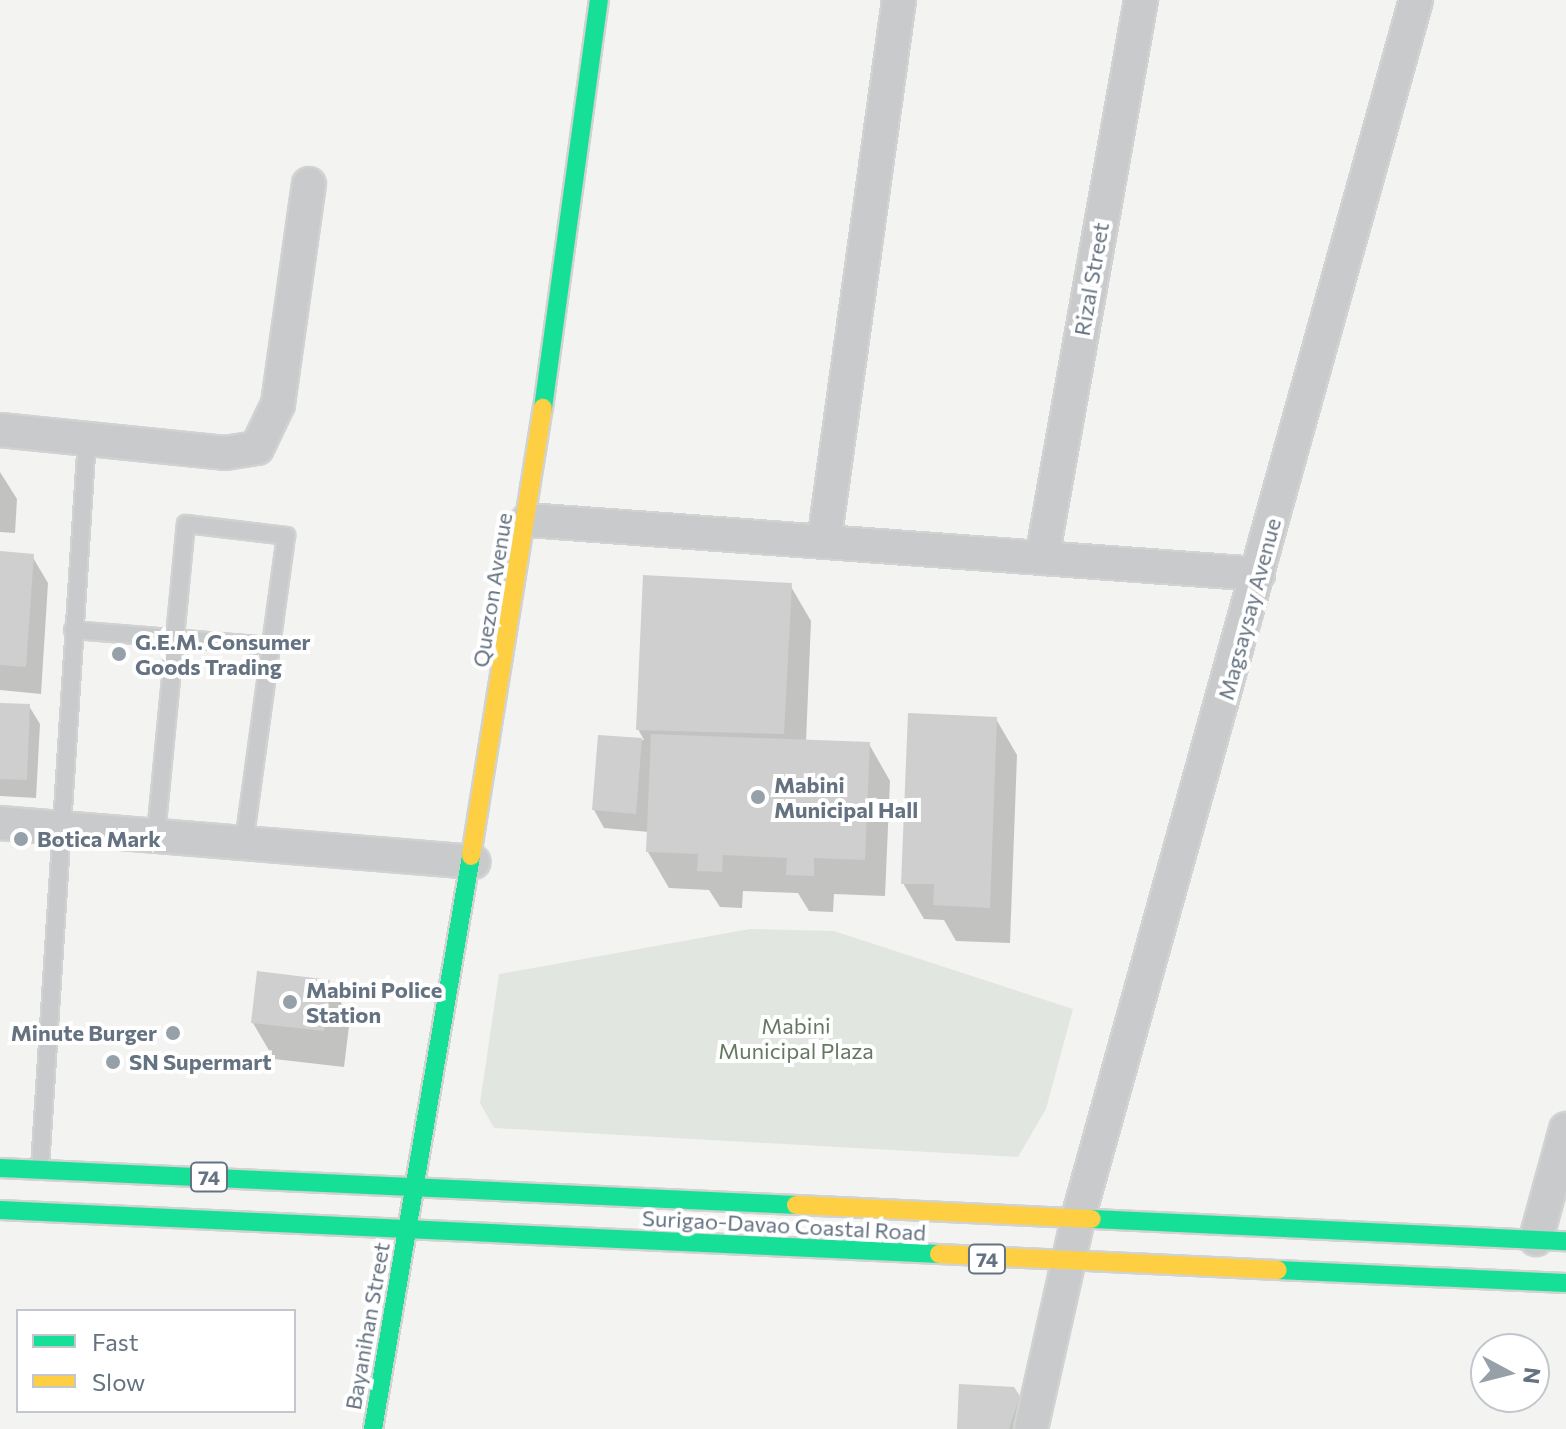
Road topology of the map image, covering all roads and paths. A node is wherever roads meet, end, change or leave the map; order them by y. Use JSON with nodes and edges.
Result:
{"nodes":[{"id":1,"x":599,"y":0,"type":"edge"},
{"id":2,"x":899,"y":0,"type":"edge"},
{"id":3,"x":1141,"y":0,"type":"edge"},
{"id":4,"x":1416,"y":0,"type":"edge"},
{"id":5,"x":309,"y":184,"type":"dead end"},
{"id":6,"x":0,"y":430,"type":"edge"},
{"id":7,"x":87,"y":439,"type":"junction"},
{"id":8,"x":528,"y":520,"type":"junction"},
{"id":9,"x":824,"y":542,"type":"junction"},
{"id":10,"x":1042,"y":558,"type":"junction"},
{"id":11,"x":1258,"y":574,"type":"junction"},
{"id":12,"x":73,"y":630,"type":"junction"},
{"id":13,"x":175,"y":638,"type":"junction"},
{"id":14,"x":271,"y":646,"type":"junction"},
{"id":15,"x":0,"y":823,"type":"edge"},
{"id":16,"x":61,"y":826,"type":"junction"},
{"id":17,"x":156,"y":834,"type":"junction"},
{"id":18,"x":244,"y":842,"type":"junction"},
{"id":19,"x":473,"y":862,"type":"junction"},
{"id":20,"x":1566,"y":1129,"type":"edge"},
{"id":21,"x":0,"y":1168,"type":"edge"},
{"id":22,"x":418,"y":1185,"type":"junction"},
{"id":23,"x":39,"y":1191,"type":"junction"},
{"id":24,"x":0,"y":1210,"type":"edge"},
{"id":25,"x":1078,"y":1218,"type":"junction"},
{"id":26,"x":408,"y":1232,"type":"junction"},
{"id":27,"x":1551,"y":1240,"type":"edge"},
{"id":28,"x":1069,"y":1262,"type":"junction"},
{"id":29,"x":1566,"y":1283,"type":"edge"},
{"id":30,"x":373,"y":1429,"type":"edge"},
{"id":31,"x":1031,"y":1429,"type":"edge"}],
"edges":[{"from":1,"to":8,"type":"main road","name":"Quezon Avenue"},
{"from":2,"to":9,"type":"street"},
{"from":3,"to":10,"type":"street","name":"Rizal Street"},
{"from":4,"to":11,"type":"street","name":"Magsaysay Avenue"},
{"from":5,"to":7,"type":"street"},
{"from":6,"to":7,"type":"street"},
{"from":7,"to":12,"type":"lane"},
{"from":8,"to":9,"type":"street"},
{"from":8,"to":19,"type":"main road","name":"Quezon Avenue"},
{"from":9,"to":10,"type":"street"},
{"from":10,"to":11,"type":"street"},
{"from":11,"to":25,"type":"street","name":"Magsaysay Avenue"},
{"from":12,"to":13,"type":"lane"},
{"from":12,"to":16,"type":"lane"},
{"from":13,"to":14,"type":"lane"},
{"from":13,"to":14,"type":"lane"},
{"from":13,"to":17,"type":"lane"},
{"from":14,"to":18,"type":"lane"},
{"from":15,"to":16,"type":"street"},
{"from":16,"to":17,"type":"street"},
{"from":16,"to":23,"type":"lane"},
{"from":17,"to":18,"type":"street"},
{"from":18,"to":19,"type":"street"},
{"from":19,"to":22,"type":"main road","name":"Quezon Avenue"},
{"from":20,"to":27,"type":"street"},
{"from":21,"to":23,"type":"main road","name":"Surigao-Davao Coastal Road","number":"74"},
{"from":22,"to":23,"type":"main road","name":"Surigao-Davao Coastal Road","number":"74"},
{"from":22,"to":25,"type":"main road","name":"Surigao-Davao Coastal Road","number":"74"},
{"from":22,"to":26,"type":"main road","name":"Bayanihan Street"},
{"from":23,"to":24,"type":"main road","name":"Surigao-Davao Coastal Road","number":"74"},
{"from":23,"to":26,"type":"main road","name":"Surigao-Davao Coastal Road","number":"74"},
{"from":25,"to":27,"type":"main road","name":"Surigao-Davao Coastal Road","number":"74"},
{"from":25,"to":28,"type":"street","name":"Magsaysay Avenue"},
{"from":26,"to":28,"type":"main road","name":"Surigao-Davao Coastal Road","number":"74"},
{"from":26,"to":30,"type":"main road","name":"Bayanihan Street"},
{"from":28,"to":29,"type":"main road","name":"Surigao-Davao Coastal Road","number":"74"},
{"from":28,"to":31,"type":"street","name":"Magsaysay Avenue"}]}
